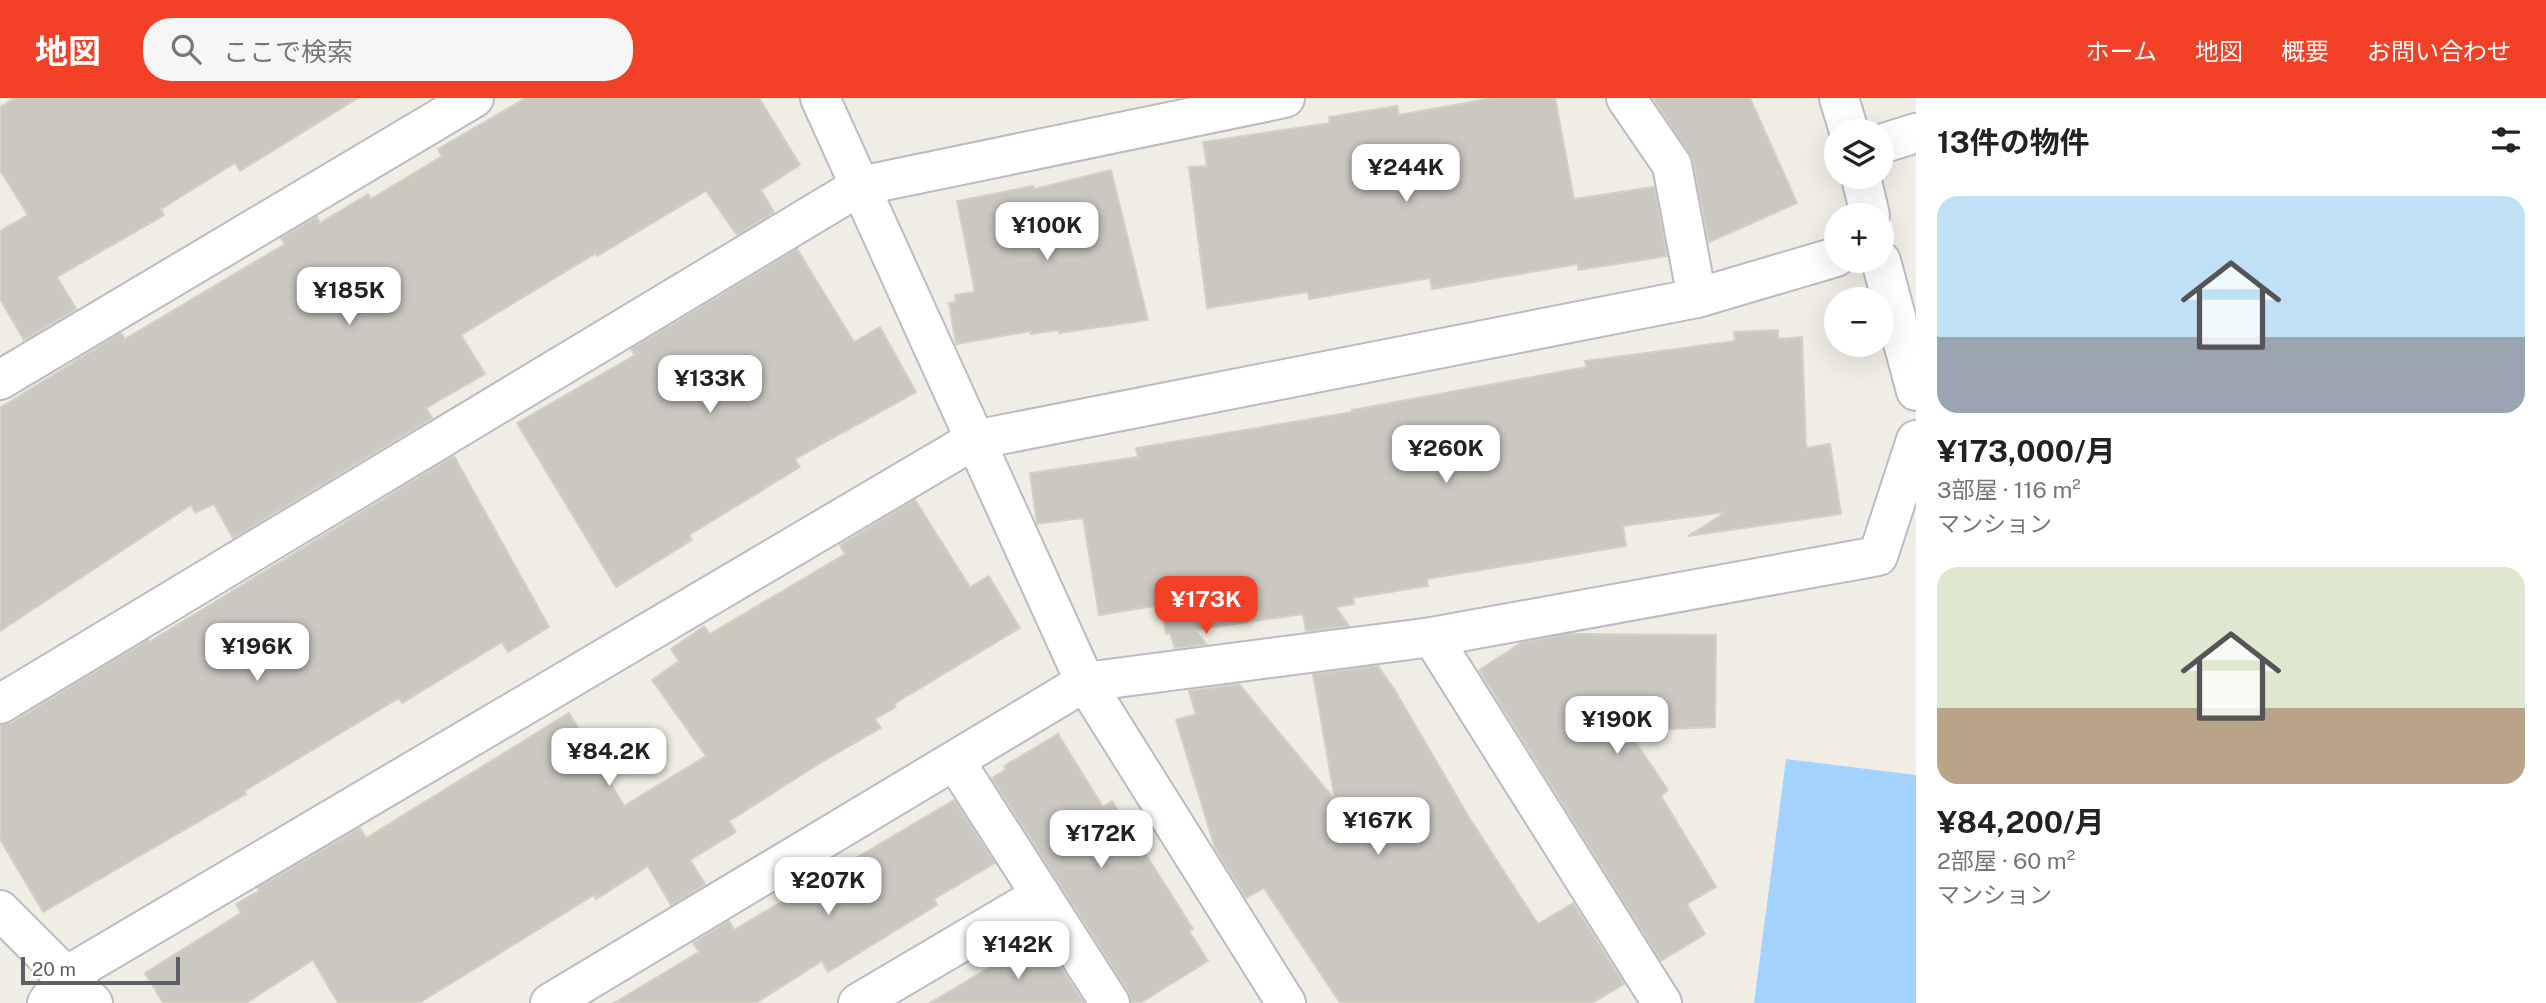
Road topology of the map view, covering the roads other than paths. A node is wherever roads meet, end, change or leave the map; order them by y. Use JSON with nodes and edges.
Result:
{"nodes":[{"id":1,"x":474,"y":98,"type":"edge"},
{"id":2,"x":820,"y":98,"type":"edge"},
{"id":3,"x":1284,"y":98,"type":"edge"},
{"id":4,"x":1626,"y":98,"type":"edge"},
{"id":5,"x":1839,"y":98,"type":"edge"},
{"id":6,"x":1845,"y":119,"type":"edge"},
{"id":7,"x":1916,"y":133,"type":"edge"},
{"id":8,"x":1894,"y":140,"type":"edge"},
{"id":9,"x":859,"y":186,"type":"junction"},
{"id":10,"x":1824,"y":261,"type":"edge"},
{"id":11,"x":1884,"y":273,"type":"edge"},
{"id":12,"x":1697,"y":298,"type":"junction"},
{"id":13,"x":0,"y":380,"type":"edge"},
{"id":14,"x":1916,"y":391,"type":"edge"},
{"id":15,"x":974,"y":440,"type":"junction"},
{"id":16,"x":1916,"y":440,"type":"edge"},
{"id":17,"x":1432,"y":637,"type":"junction"},
{"id":18,"x":1085,"y":682,"type":"junction"},
{"id":19,"x":0,"y":704,"type":"edge"},
{"id":20,"x":955,"y":761,"type":"junction"},
{"id":21,"x":1041,"y":895,"type":"junction"},
{"id":22,"x":0,"y":911,"type":"edge"},
{"id":23,"x":57,"y":989,"type":"edge"},
{"id":24,"x":93,"y":1003,"type":"edge"},
{"id":25,"x":550,"y":1003,"type":"edge"},
{"id":26,"x":858,"y":1003,"type":"edge"},
{"id":27,"x":1110,"y":1003,"type":"edge"},
{"id":28,"x":1286,"y":1003,"type":"edge"},
{"id":29,"x":1662,"y":1003,"type":"edge"}],
"edges":[{"from":1,"to":13,"type":"street"},
{"from":2,"to":9,"type":"street"},
{"from":3,"to":9,"type":"street"},
{"from":4,"to":12,"type":"street"},
{"from":5,"to":6,"type":"street"},
{"from":7,"to":8,"type":"street"},
{"from":9,"to":15,"type":"street"},
{"from":9,"to":19,"type":"street"},
{"from":10,"to":12,"type":"street"},
{"from":11,"to":14,"type":"street"},
{"from":12,"to":15,"type":"street"},
{"from":15,"to":18,"type":"street"},
{"from":15,"to":23,"type":"street"},
{"from":16,"to":17,"type":"street"},
{"from":17,"to":18,"type":"street"},
{"from":17,"to":29,"type":"street"},
{"from":18,"to":20,"type":"street"},
{"from":18,"to":28,"type":"street"},
{"from":20,"to":21,"type":"street"},
{"from":20,"to":25,"type":"street"},
{"from":21,"to":26,"type":"street"},
{"from":21,"to":27,"type":"street"},
{"from":22,"to":23,"type":"street"},
{"from":23,"to":24,"type":"street"}]}
